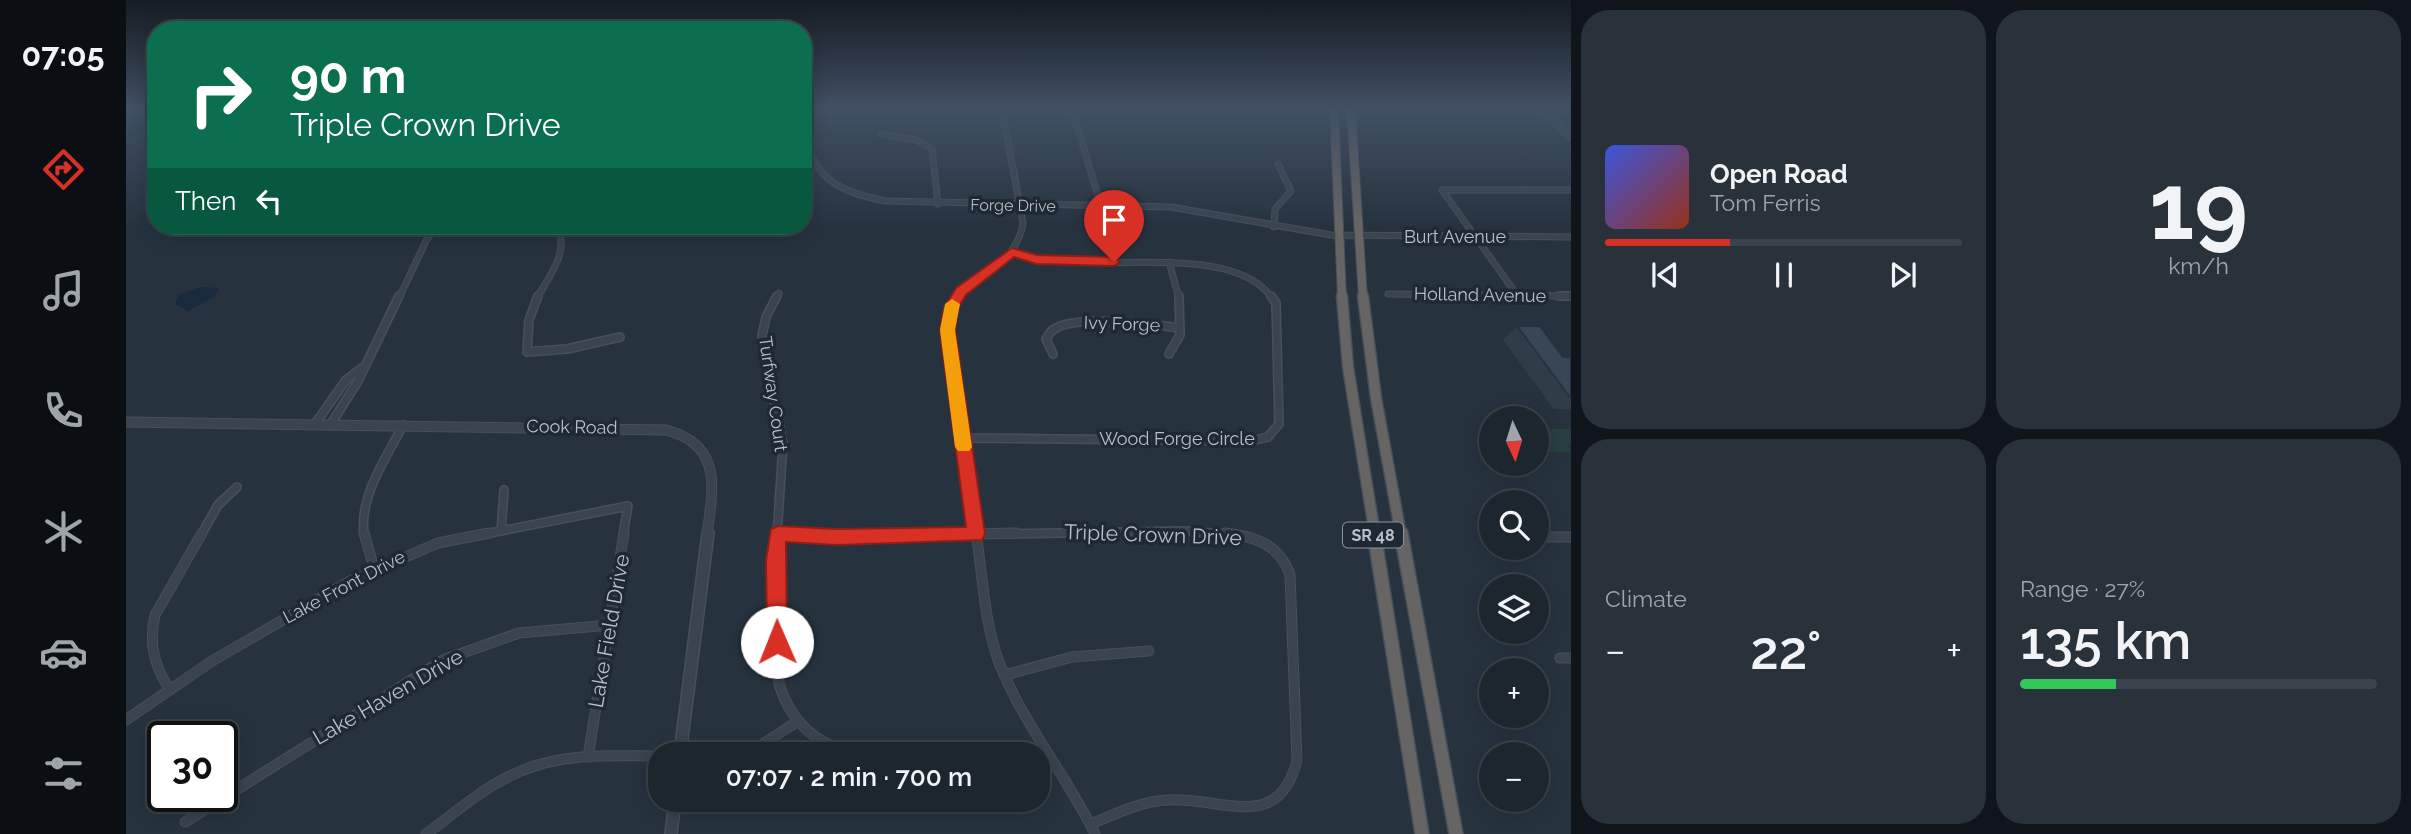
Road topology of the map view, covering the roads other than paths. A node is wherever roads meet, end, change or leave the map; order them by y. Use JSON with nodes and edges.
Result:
{"nodes":[{"id":1,"x":930,"y":148,"type":"edge"},
{"id":2,"x":1009,"y":148,"type":"edge"},
{"id":3,"x":1084,"y":148,"type":"edge"},
{"id":4,"x":1335,"y":148,"type":"edge"},
{"id":5,"x":1353,"y":148,"type":"edge"},
{"id":6,"x":812,"y":162,"type":"edge"},
{"id":7,"x":1278,"y":164,"type":"dead end"},
{"id":8,"x":1571,"y":190,"type":"edge"},
{"id":9,"x":938,"y":204,"type":"junction"},
{"id":10,"x":1019,"y":205,"type":"junction"},
{"id":11,"x":1101,"y":206,"type":"junction"},
{"id":12,"x":1274,"y":228,"type":"junction"},
{"id":13,"x":430,"y":235,"type":"edge"},
{"id":14,"x":560,"y":235,"type":"edge"},
{"id":15,"x":1338,"y":235,"type":"junction"},
{"id":16,"x":1358,"y":236,"type":"junction"},
{"id":17,"x":1474,"y":237,"type":"junction"},
{"id":18,"x":1571,"y":237,"type":"edge"},
{"id":19,"x":1012,"y":252,"type":"junction"},
{"id":20,"x":1170,"y":262,"type":"junction"},
{"id":21,"x":779,"y":293,"type":"dead end"},
{"id":22,"x":1388,"y":294,"type":"dead end"},
{"id":23,"x":1517,"y":295,"type":"junction"},
{"id":24,"x":1571,"y":296,"type":"edge"},
{"id":25,"x":1179,"y":328,"type":"junction"},
{"id":26,"x":620,"y":337,"type":"dead end"},
{"id":27,"x":1053,"y":354,"type":"dead end"},
{"id":28,"x":1169,"y":354,"type":"dead end"},
{"id":29,"x":363,"y":367,"type":"junction"},
{"id":30,"x":126,"y":422,"type":"edge"},
{"id":31,"x":315,"y":424,"type":"junction"},
{"id":32,"x":331,"y":424,"type":"junction"},
{"id":33,"x":403,"y":425,"type":"junction"},
{"id":34,"x":962,"y":438,"type":"junction"},
{"id":35,"x":237,"y":487,"type":"dead end"},
{"id":36,"x":505,"y":490,"type":"dead end"},
{"id":37,"x":628,"y":506,"type":"joint"},
{"id":38,"x":501,"y":531,"type":"junction"},
{"id":39,"x":778,"y":534,"type":"junction"},
{"id":40,"x":976,"y":534,"type":"junction"},
{"id":41,"x":1549,"y":537,"type":"edge"},
{"id":42,"x":1571,"y":537,"type":"edge"},
{"id":43,"x":374,"y":568,"type":"junction"},
{"id":44,"x":610,"y":625,"type":"junction"},
{"id":45,"x":1149,"y":651,"type":"dead end"},
{"id":46,"x":1560,"y":658,"type":"dead end"},
{"id":47,"x":1571,"y":658,"type":"edge"},
{"id":48,"x":1004,"y":675,"type":"junction"},
{"id":49,"x":168,"y":687,"type":"junction"},
{"id":50,"x":126,"y":720,"type":"edge"},
{"id":51,"x":795,"y":723,"type":"junction"},
{"id":52,"x":682,"y":742,"type":"edge"},
{"id":53,"x":768,"y":742,"type":"edge"},
{"id":54,"x":820,"y":742,"type":"edge"},
{"id":55,"x":648,"y":756,"type":"edge"},
{"id":56,"x":588,"y":757,"type":"junction"},
{"id":57,"x":674,"y":812,"type":"edge"},
{"id":58,"x":185,"y":822,"type":"dead end"},
{"id":59,"x":1091,"y":824,"type":"junction"},
{"id":60,"x":425,"y":834,"type":"edge"},
{"id":61,"x":671,"y":834,"type":"edge"},
{"id":62,"x":1095,"y":834,"type":"edge"},
{"id":63,"x":1422,"y":834,"type":"edge"},
{"id":64,"x":1456,"y":834,"type":"edge"}],
"edges":[{"from":1,"to":9,"type":"street"},
{"from":2,"to":10,"type":"street"},
{"from":3,"to":11,"type":"street"},
{"from":4,"to":15,"type":"highway","number":"SR 48"},
{"from":5,"to":16,"type":"highway","number":"SR 48"},
{"from":6,"to":9,"type":"street","name":"Forge Drive"},
{"from":7,"to":12,"type":"street"},
{"from":8,"to":17,"type":"street"},
{"from":9,"to":10,"type":"street","name":"Forge Drive"},
{"from":10,"to":11,"type":"street","name":"Forge Drive"},
{"from":10,"to":19,"type":"street"},
{"from":11,"to":12,"type":"street","name":"Forge Drive"},
{"from":12,"to":15,"type":"street","name":"Forge Drive"},
{"from":13,"to":29,"type":"street"},
{"from":14,"to":26,"type":"street"},
{"from":15,"to":16,"type":"street","name":"Burt Avenue"},
{"from":15,"to":63,"type":"highway","number":"SR 48"},
{"from":16,"to":17,"type":"street","name":"Burt Avenue"},
{"from":16,"to":64,"type":"highway","number":"SR 48"},
{"from":17,"to":18,"type":"street","name":"Burt Avenue"},
{"from":17,"to":23,"type":"street"},
{"from":19,"to":20,"type":"street","name":"Wood Forge Circle"},
{"from":19,"to":34,"type":"street"},
{"from":20,"to":25,"type":"street"},
{"from":20,"to":34,"type":"street","name":"Wood Forge Circle"},
{"from":21,"to":39,"type":"street","name":"Turfway Court"},
{"from":22,"to":23,"type":"street","name":"Holland Avenue"},
{"from":23,"to":24,"type":"street","name":"Holland Avenue"},
{"from":25,"to":27,"type":"street","name":"Ivy Forge"},
{"from":25,"to":28,"type":"street"},
{"from":29,"to":31,"type":"street"},
{"from":29,"to":32,"type":"street"},
{"from":30,"to":31,"type":"street","name":"Cook Road"},
{"from":31,"to":32,"type":"street","name":"Cook Road"},
{"from":32,"to":33,"type":"street","name":"Cook Road"},
{"from":33,"to":43,"type":"street"},
{"from":33,"to":52,"type":"street","name":"Cook Road"},
{"from":34,"to":40,"type":"street"},
{"from":35,"to":49,"type":"street"},
{"from":36,"to":38,"type":"street"},
{"from":37,"to":38,"type":"street","name":"Lake Front Drive"},
{"from":37,"to":44,"type":"street","name":"Lake Field Drive"},
{"from":38,"to":43,"type":"street","name":"Lake Front Drive"},
{"from":39,"to":40,"type":"street","name":"Triple Crown Drive"},
{"from":39,"to":51,"type":"street","name":"Turfway Court"},
{"from":40,"to":48,"type":"street"},
{"from":40,"to":59,"type":"street","name":"Triple Crown Drive"},
{"from":41,"to":42,"type":"street"},
{"from":43,"to":49,"type":"street","name":"Lake Front Drive"},
{"from":44,"to":56,"type":"street","name":"Lake Field Drive"},
{"from":44,"to":58,"type":"street","name":"Lake Haven Drive"},
{"from":45,"to":48,"type":"street"},
{"from":46,"to":47,"type":"street"},
{"from":48,"to":59,"type":"street"},
{"from":49,"to":50,"type":"street","name":"Lake Front Drive"},
{"from":51,"to":53,"type":"street"},
{"from":51,"to":54,"type":"street"},
{"from":55,"to":56,"type":"street"},
{"from":56,"to":60,"type":"street"},
{"from":57,"to":61,"type":"street"},
{"from":59,"to":62,"type":"street"}]}
